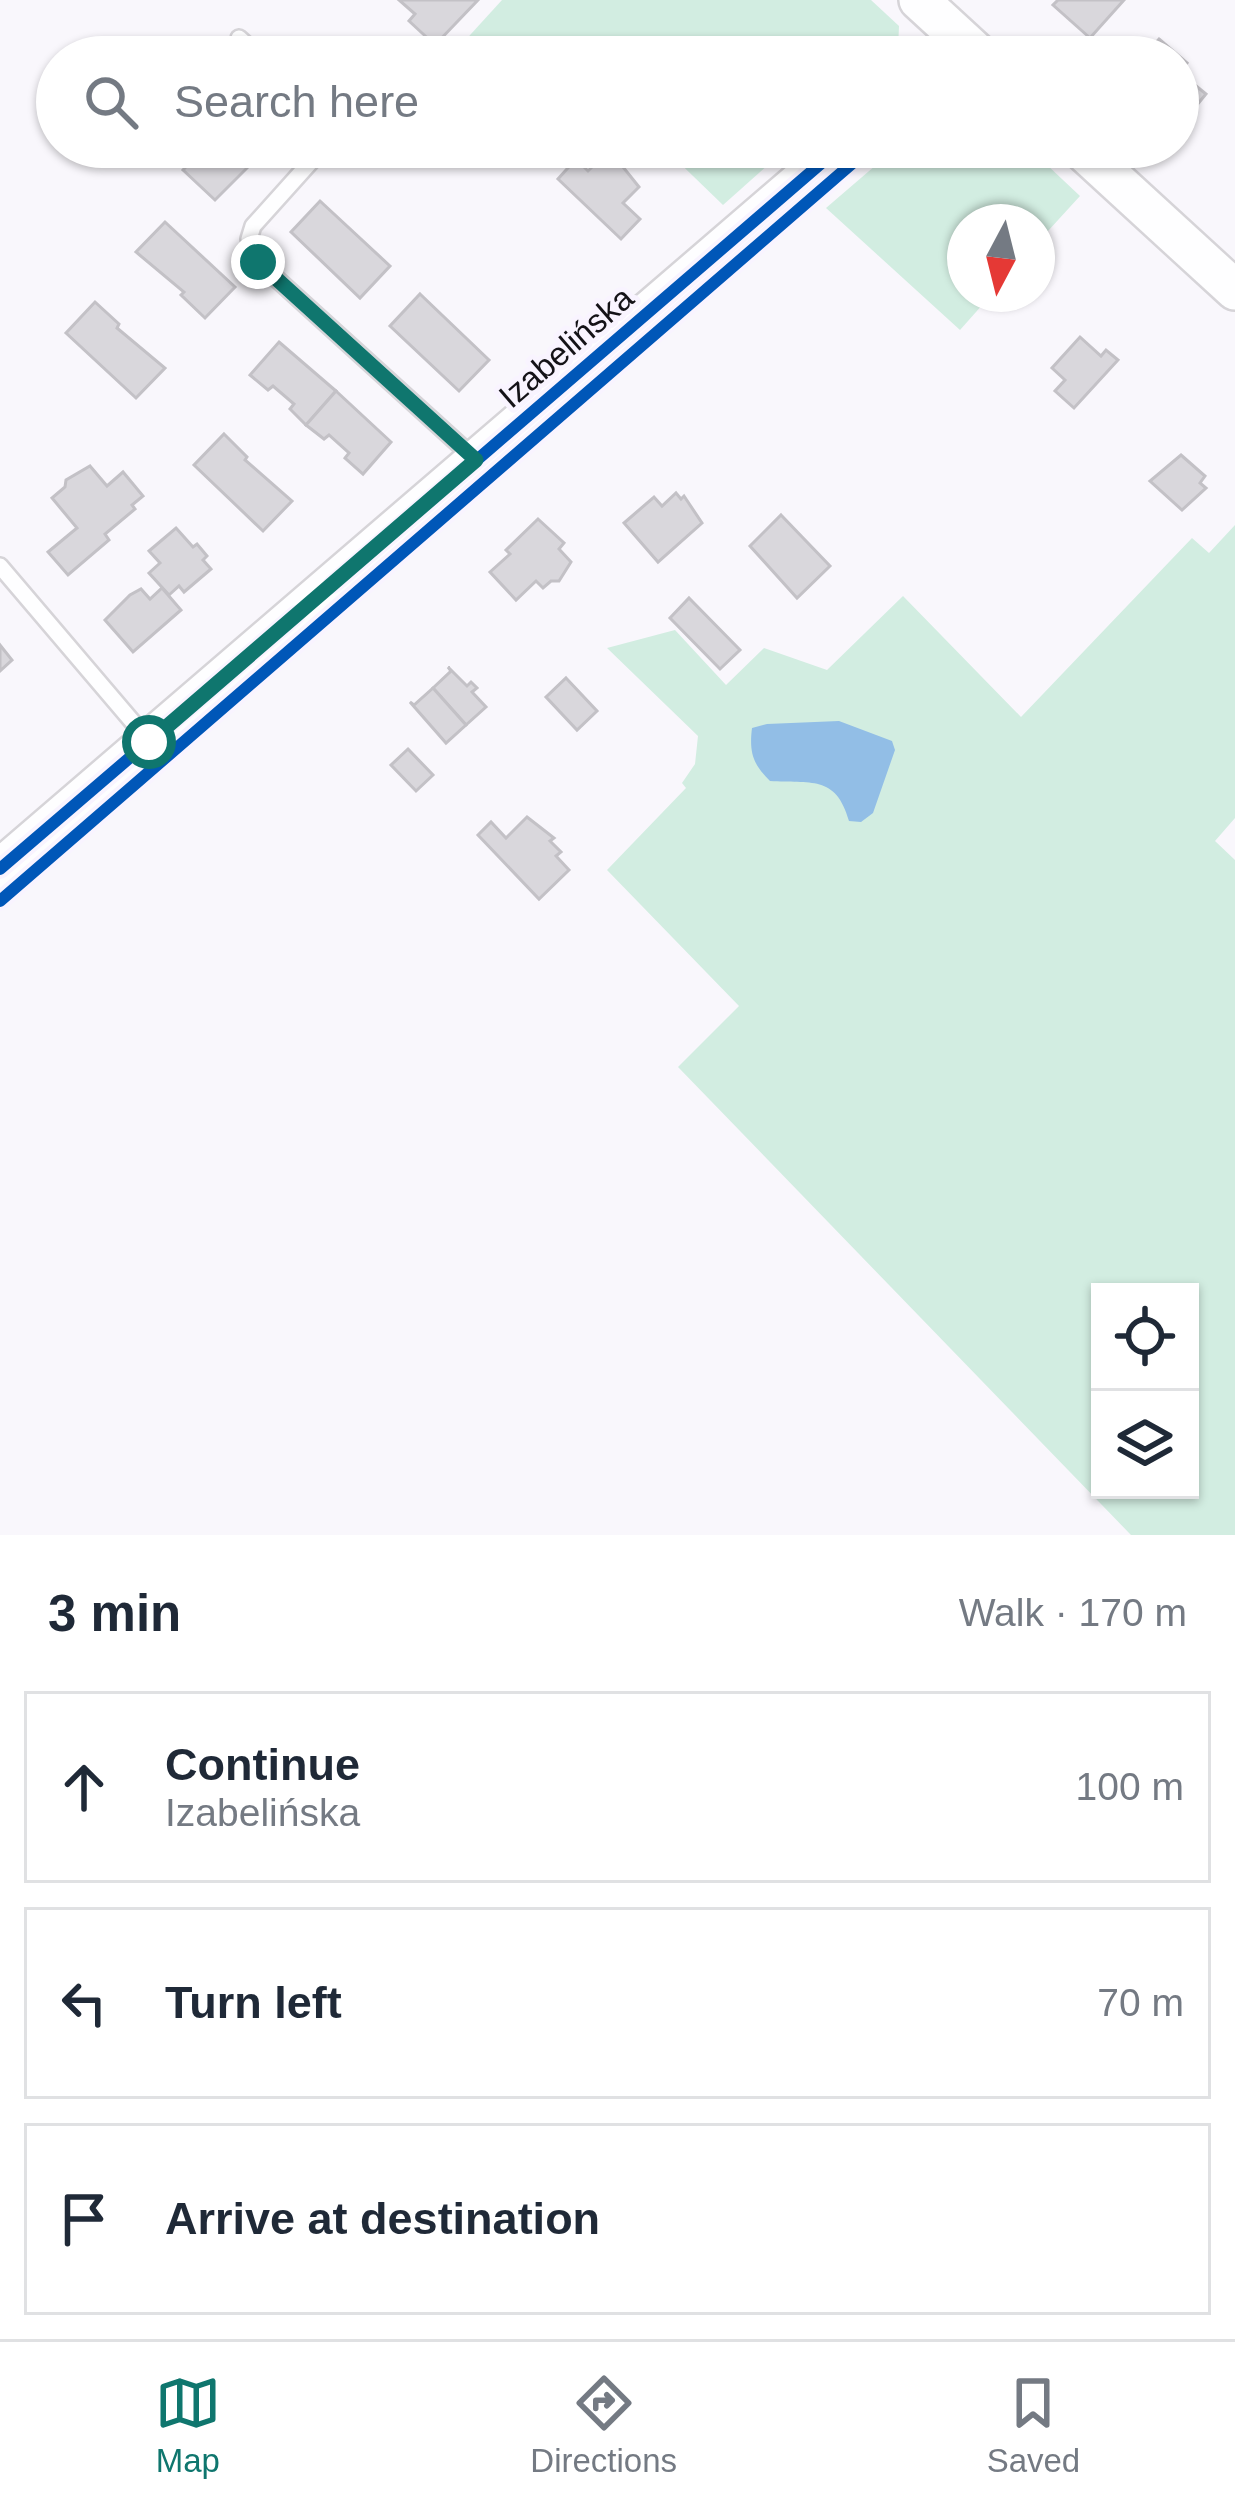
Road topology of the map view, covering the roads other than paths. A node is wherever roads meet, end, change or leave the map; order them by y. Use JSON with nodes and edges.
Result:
{"nodes":[{"id":1,"x":919,"y":0,"type":"edge"},
{"id":2,"x":949,"y":36,"type":"edge"},
{"id":3,"x":305,"y":168,"type":"edge"},
{"id":4,"x":816,"y":168,"type":"edge"},
{"id":5,"x":1102,"y":168,"type":"edge"},
{"id":6,"x":1235,"y":290,"type":"edge"},
{"id":7,"x":476,"y":460,"type":"junction"},
{"id":8,"x":0,"y":566,"type":"edge"},
{"id":9,"x":149,"y":742,"type":"junction"},
{"id":10,"x":0,"y":869,"type":"edge"}],
"edges":[{"from":1,"to":2,"type":"street"},
{"from":3,"to":7,"type":"lane"},
{"from":4,"to":7,"type":"street","name":"Izabelińska"},
{"from":5,"to":6,"type":"street"},
{"from":7,"to":9,"type":"street","name":"Izabelińska"},
{"from":8,"to":9,"type":"lane"},
{"from":9,"to":10,"type":"street","name":"Izabelińska"}]}
